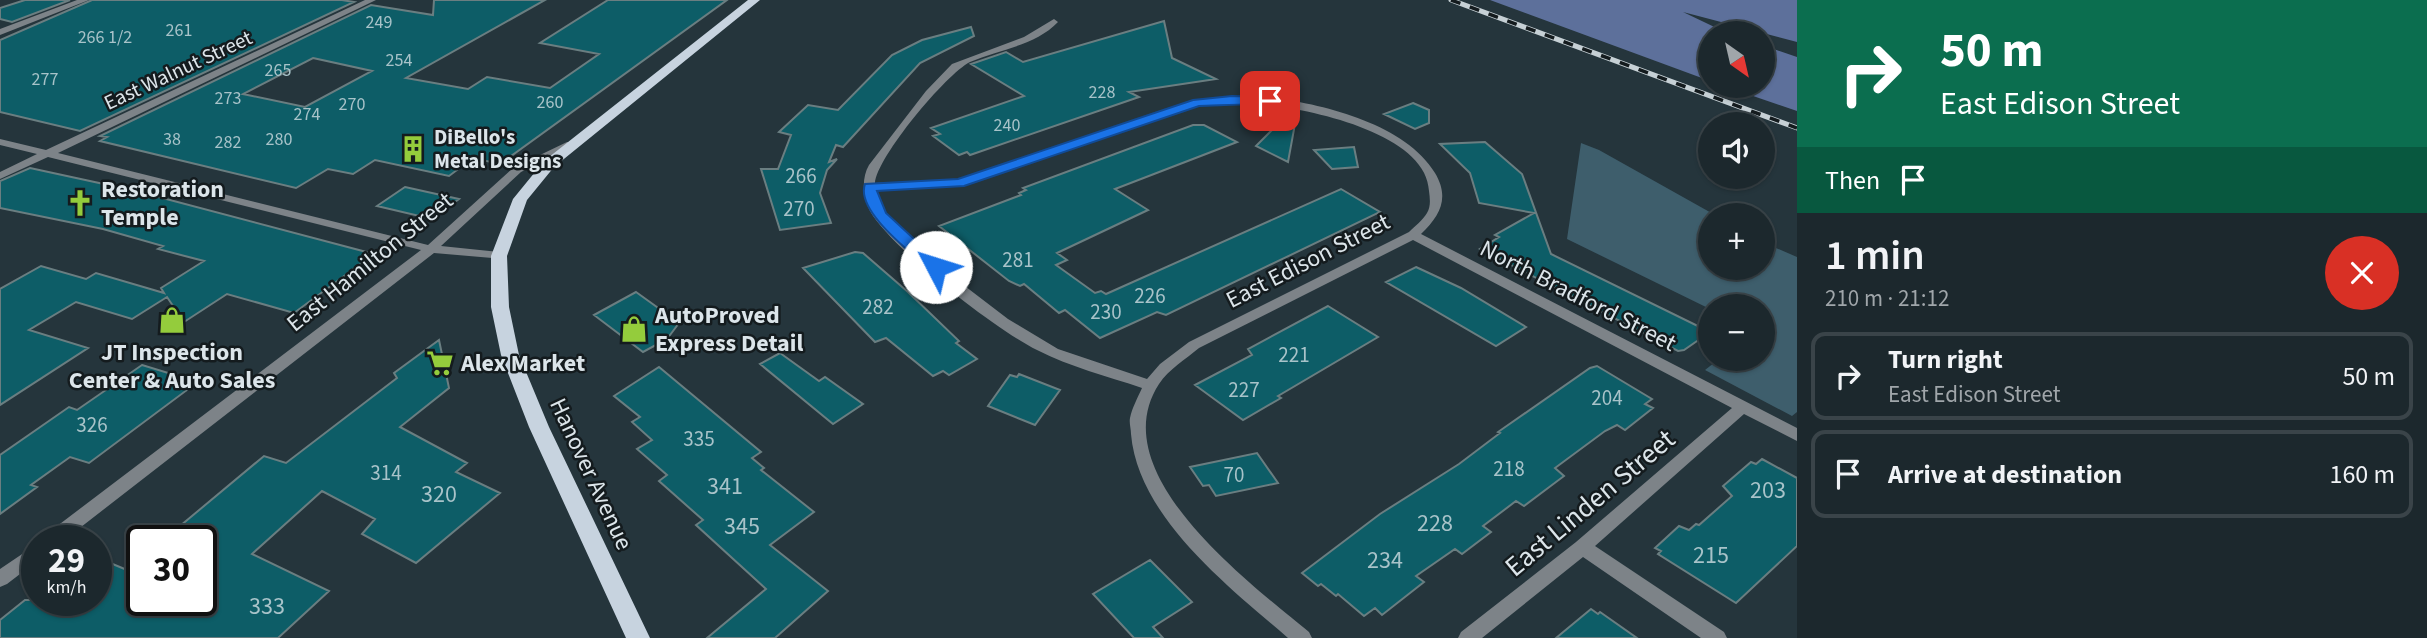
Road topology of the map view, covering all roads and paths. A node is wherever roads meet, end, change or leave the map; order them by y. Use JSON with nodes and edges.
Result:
{"nodes":[{"id":1,"x":85,"y":0,"type":"edge"},
{"id":2,"x":372,"y":0,"type":"edge"},
{"id":3,"x":755,"y":0,"type":"edge"},
{"id":4,"x":1054,"y":22,"type":"dead end"},
{"id":5,"x":0,"y":32,"type":"edge"},
{"id":6,"x":0,"y":142,"type":"edge"},
{"id":7,"x":571,"y":144,"type":"junction"},
{"id":8,"x":47,"y":153,"type":"junction"},
{"id":9,"x":0,"y":176,"type":"edge"},
{"id":10,"x":870,"y":187,"type":"junction"},
{"id":11,"x":1413,"y":235,"type":"junction"},
{"id":12,"x":431,"y":249,"type":"junction"},
{"id":13,"x":499,"y":256,"type":"junction"},
{"id":14,"x":1150,"y":385,"type":"junction"},
{"id":15,"x":1743,"y":407,"type":"junction"},
{"id":16,"x":1797,"y":435,"type":"edge"},
{"id":17,"x":71,"y":525,"type":"edge"},
{"id":18,"x":1582,"y":547,"type":"junction"},
{"id":19,"x":21,"y":563,"type":"edge"},
{"id":20,"x":0,"y":579,"type":"edge"},
{"id":21,"x":638,"y":638,"type":"edge"},
{"id":22,"x":1302,"y":638,"type":"edge"},
{"id":23,"x":1468,"y":638,"type":"edge"},
{"id":24,"x":1717,"y":638,"type":"edge"}],
"edges":[{"from":1,"to":5,"type":"street"},
{"from":2,"to":8,"type":"street","name":"East Walnut Street"},
{"from":3,"to":7,"type":"main road","name":"East Hamilton Street"},
{"from":4,"to":10,"type":"street"},
{"from":6,"to":8,"type":"street"},
{"from":7,"to":12,"type":"street","name":"East Hamilton Street"},
{"from":7,"to":13,"type":"main road","name":"Hanover Avenue"},
{"from":8,"to":9,"type":"street","name":"East Walnut Street"},
{"from":8,"to":12,"type":"street"},
{"from":10,"to":11,"type":"street","name":"East Edison Street"},
{"from":10,"to":14,"type":"street"},
{"from":11,"to":14,"type":"street","name":"East Edison Street"},
{"from":11,"to":15,"type":"street","name":"North Bradford Street"},
{"from":12,"to":13,"type":"street"},
{"from":12,"to":17,"type":"street","name":"East Hamilton Street"},
{"from":13,"to":21,"type":"main road","name":"Hanover Avenue"},
{"from":14,"to":22,"type":"street","name":"East Edison Street"},
{"from":15,"to":16,"type":"street","name":"North Bradford Street"},
{"from":15,"to":18,"type":"street","name":"East Linden Street"},
{"from":18,"to":23,"type":"street","name":"East Linden Street"},
{"from":18,"to":24,"type":"street"},
{"from":19,"to":20,"type":"street"}]}
